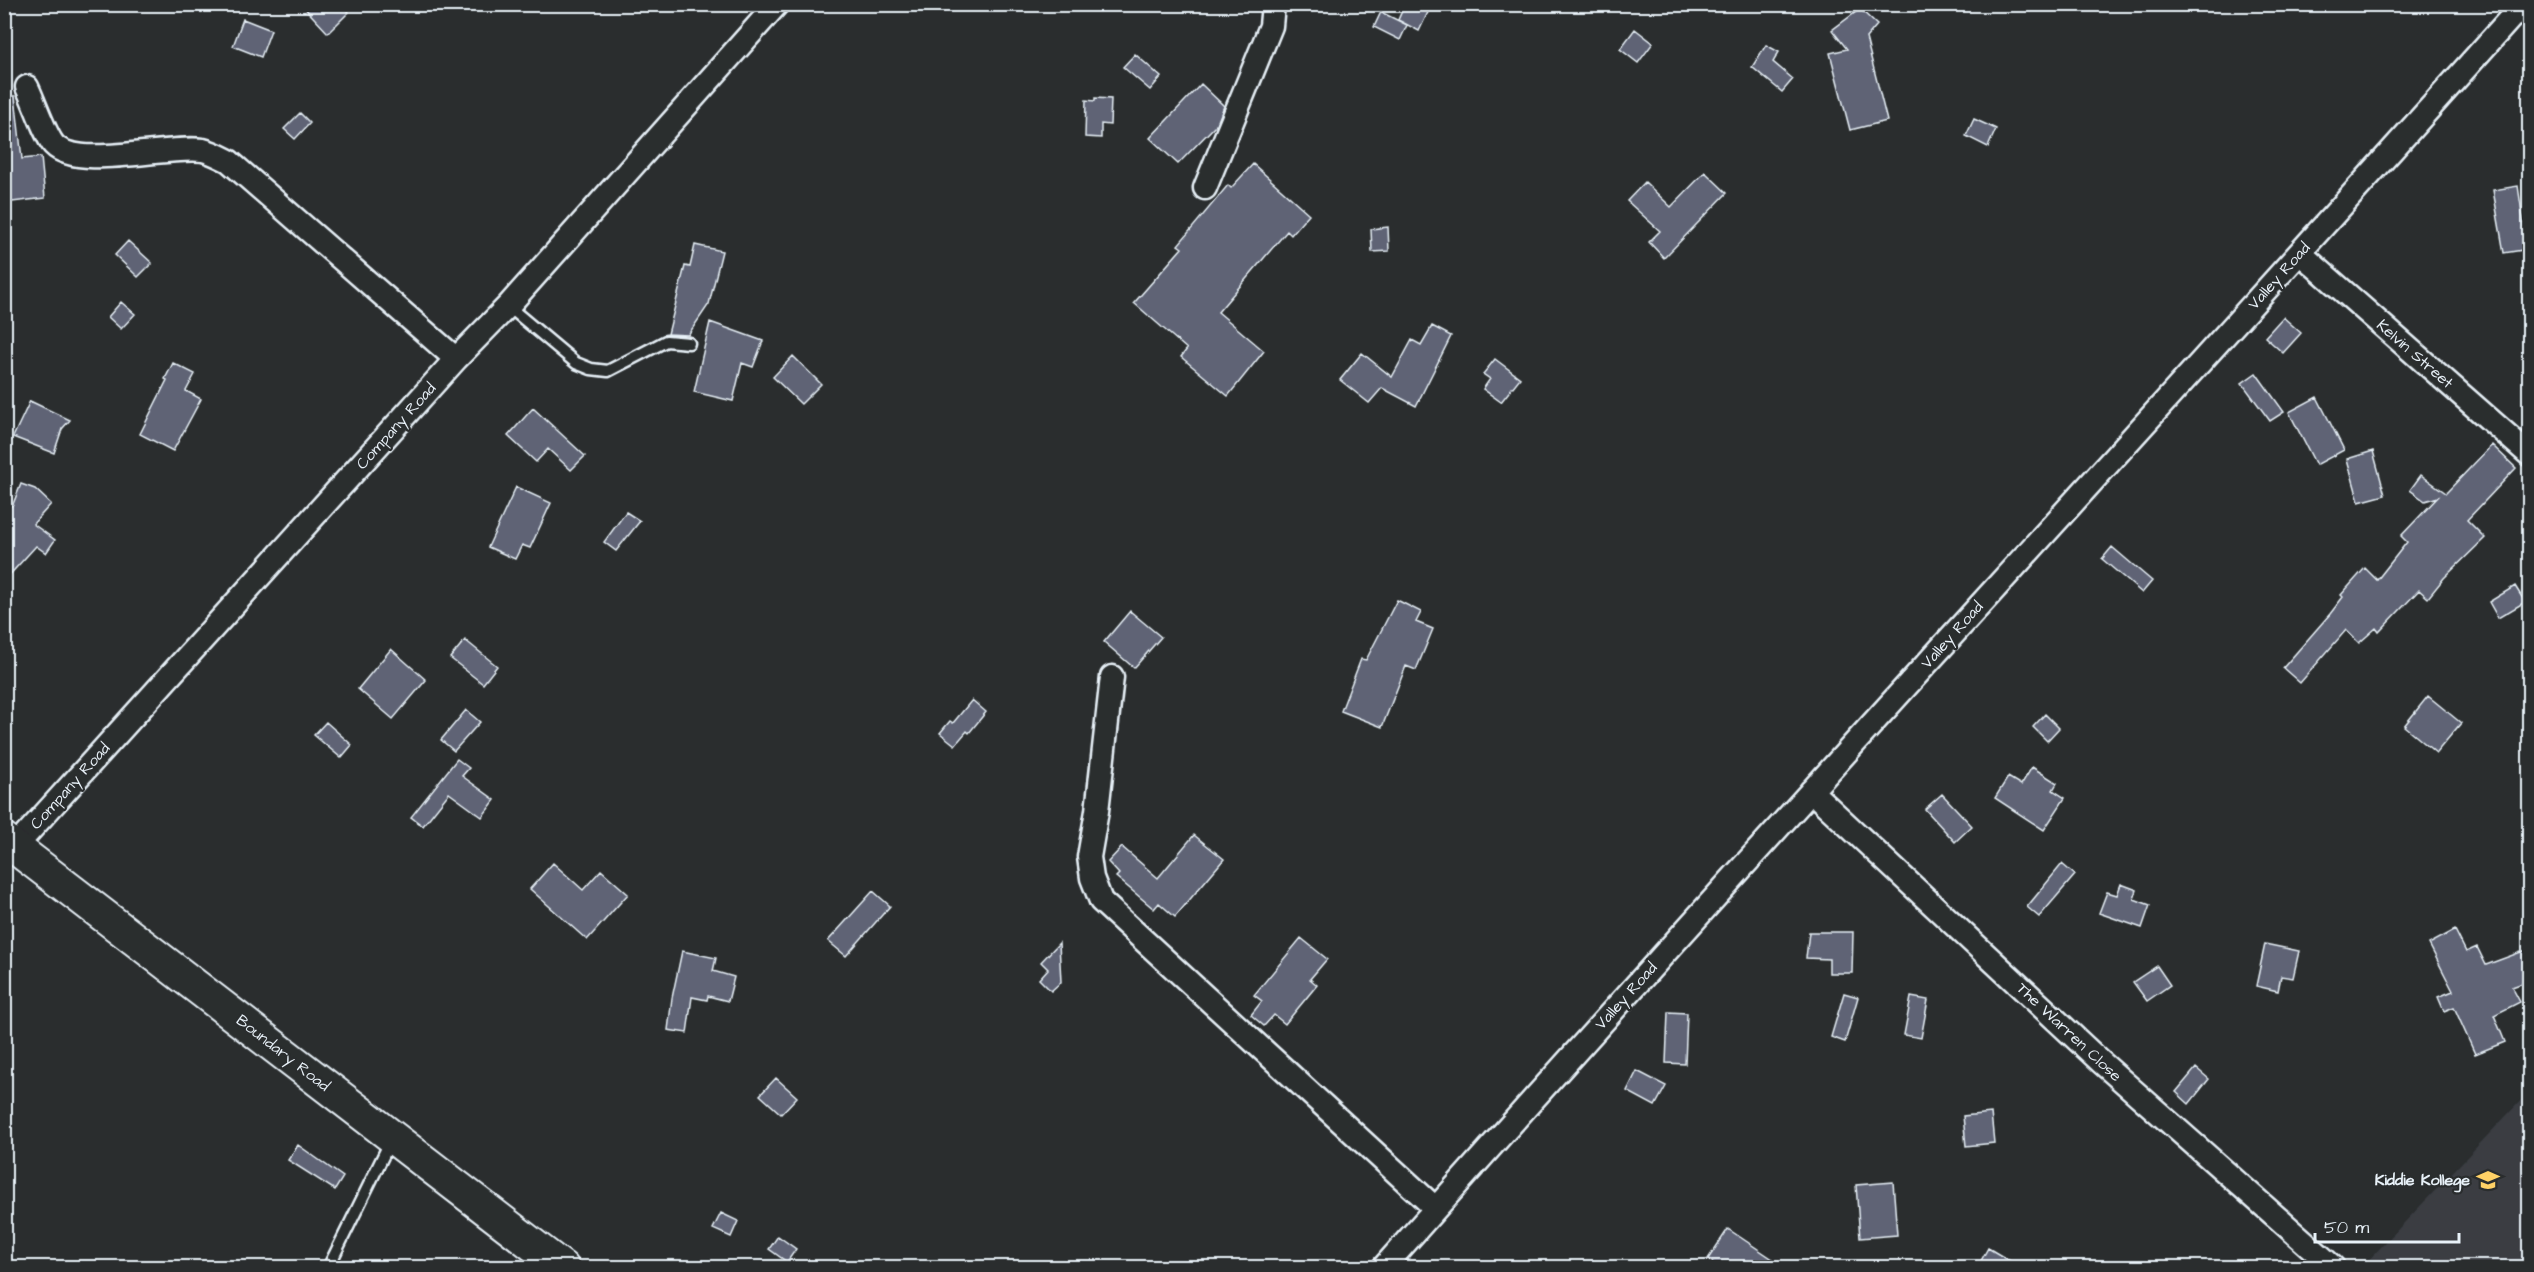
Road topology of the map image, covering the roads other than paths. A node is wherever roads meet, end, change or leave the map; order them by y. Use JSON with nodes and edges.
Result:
{"nodes":[{"id":1,"x":777,"y":4,"type":"edge"},
{"id":2,"x":1273,"y":4,"type":"edge"},
{"id":3,"x":2523,"y":4,"type":"edge"},
{"id":4,"x":27,"y":87,"type":"dead end"},
{"id":5,"x":1205,"y":188,"type":"dead end"},
{"id":6,"x":2300,"y":253,"type":"junction"},
{"id":7,"x":508,"y":306,"type":"junction"},
{"id":8,"x":689,"y":343,"type":"dead end"},
{"id":9,"x":456,"y":359,"type":"junction"},
{"id":10,"x":2529,"y":455,"type":"edge"},
{"id":11,"x":1112,"y":677,"type":"dead end"},
{"id":12,"x":1811,"y":791,"type":"junction"},
{"id":13,"x":10,"y":843,"type":"edge"},
{"id":14,"x":393,"y":1137,"type":"junction"},
{"id":15,"x":1435,"y":1208,"type":"junction"},
{"id":16,"x":2333,"y":1267,"type":"edge"},
{"id":17,"x":328,"y":1268,"type":"edge"},
{"id":18,"x":563,"y":1268,"type":"edge"},
{"id":19,"x":1383,"y":1268,"type":"edge"}],
"edges":[{"from":1,"to":7,"type":"street","name":"Company Road"},
{"from":2,"to":5,"type":"street"},
{"from":3,"to":6,"type":"street","name":"Valley Road"},
{"from":4,"to":9,"type":"street"},
{"from":6,"to":10,"type":"street","name":"Kelvin Street"},
{"from":6,"to":12,"type":"street","name":"Valley Road"},
{"from":7,"to":8,"type":"lane"},
{"from":7,"to":9,"type":"street","name":"Company Road"},
{"from":9,"to":13,"type":"street","name":"Company Road"},
{"from":11,"to":15,"type":"street"},
{"from":12,"to":15,"type":"street","name":"Valley Road"},
{"from":12,"to":16,"type":"street","name":"The Warren Close"},
{"from":13,"to":14,"type":"main road","name":"Boundary Road"},
{"from":14,"to":17,"type":"lane"},
{"from":14,"to":18,"type":"main road","name":"Boundary Road"},
{"from":15,"to":19,"type":"street","name":"Valley Road"}]}
